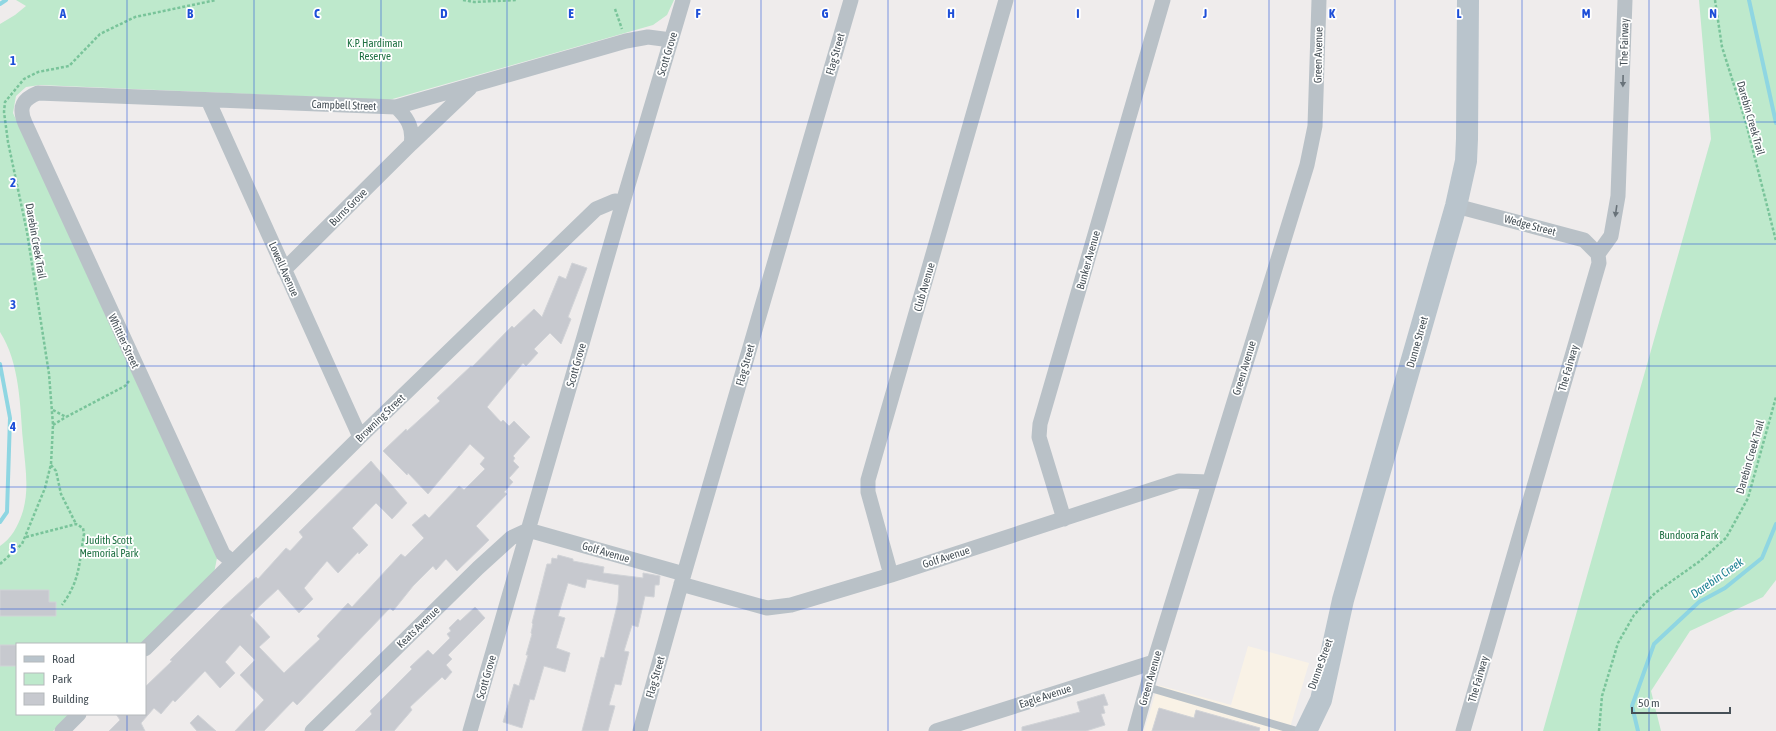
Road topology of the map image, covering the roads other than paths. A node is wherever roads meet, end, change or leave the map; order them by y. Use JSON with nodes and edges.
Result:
{"nodes":[{"id":1,"x":683,"y":0,"type":"edge"},
{"id":2,"x":851,"y":0,"type":"edge"},
{"id":3,"x":1006,"y":0,"type":"edge"},
{"id":4,"x":1163,"y":0,"type":"edge"},
{"id":5,"x":1319,"y":0,"type":"edge"},
{"id":6,"x":1468,"y":0,"type":"edge"},
{"id":7,"x":1475,"y":0,"type":"edge"},
{"id":8,"x":1625,"y":0,"type":"edge"},
{"id":9,"x":671,"y":40,"type":"junction"},
{"id":10,"x":1469,"y":80,"type":"junction"},
{"id":11,"x":473,"y":86,"type":"junction"},
{"id":12,"x":208,"y":100,"type":"junction"},
{"id":13,"x":396,"y":107,"type":"junction"},
{"id":14,"x":22,"y":115,"type":"joint"},
{"id":15,"x":411,"y":144,"type":"junction"},
{"id":16,"x":622,"y":202,"type":"junction"},
{"id":17,"x":1456,"y":206,"type":"junction"},
{"id":18,"x":1598,"y":254,"type":"junction"},
{"id":19,"x":284,"y":270,"type":"junction"},
{"id":20,"x":360,"y":437,"type":"junction"},
{"id":21,"x":1209,"y":482,"type":"junction"},
{"id":22,"x":1064,"y":519,"type":"junction"},
{"id":23,"x":528,"y":530,"type":"junction"},
{"id":24,"x":233,"y":562,"type":"junction"},
{"id":25,"x":891,"y":575,"type":"junction"},
{"id":26,"x":683,"y":579,"type":"junction"},
{"id":27,"x":146,"y":648,"type":"edge"},
{"id":28,"x":1154,"y":662,"type":"junction"},
{"id":29,"x":1147,"y":687,"type":"junction"},
{"id":30,"x":78,"y":715,"type":"edge"},
{"id":31,"x":62,"y":731,"type":"edge"},
{"id":32,"x":312,"y":731,"type":"edge"},
{"id":33,"x":470,"y":731,"type":"edge"},
{"id":34,"x":640,"y":731,"type":"edge"},
{"id":35,"x":936,"y":731,"type":"edge"},
{"id":36,"x":1135,"y":731,"type":"edge"},
{"id":37,"x":1297,"y":731,"type":"edge"},
{"id":38,"x":1305,"y":731,"type":"edge"},
{"id":39,"x":1463,"y":731,"type":"edge"}],
"edges":[{"from":1,"to":9,"type":"street","name":"Scott Grove"},
{"from":2,"to":26,"type":"street","name":"Flag Street"},
{"from":3,"to":25,"type":"street","name":"Club Avenue"},
{"from":4,"to":22,"type":"street","name":"Bunker Avenue"},
{"from":5,"to":21,"type":"street","name":"Green Avenue"},
{"from":6,"to":10,"type":"main road","name":"Dunne Street"},
{"from":7,"to":10,"type":"main road","name":"Dunne Street"},
{"from":8,"to":18,"type":"street","name":"The Fairway","one_way":true},
{"from":9,"to":11,"type":"street","name":"Campbell Street"},
{"from":9,"to":16,"type":"street","name":"Scott Grove"},
{"from":10,"to":17,"type":"main road","name":"Dunne Street"},
{"from":11,"to":13,"type":"street","name":"Campbell Street"},
{"from":11,"to":15,"type":"street","name":"Burns Grove"},
{"from":12,"to":13,"type":"street","name":"Campbell Street"},
{"from":12,"to":14,"type":"street","name":"Campbell Street"},
{"from":12,"to":19,"type":"street","name":"Lowell Avenue"},
{"from":13,"to":15,"type":"street"},
{"from":14,"to":24,"type":"street","name":"Whittier Street"},
{"from":15,"to":19,"type":"street","name":"Burns Grove"},
{"from":16,"to":20,"type":"street","name":"Browning Street"},
{"from":16,"to":23,"type":"street","name":"Scott Grove"},
{"from":17,"to":18,"type":"street","name":"Wedge Street"},
{"from":17,"to":38,"type":"main road","name":"Dunne Street"},
{"from":18,"to":39,"type":"street","name":"The Fairway"},
{"from":19,"to":20,"type":"street","name":"Lowell Avenue"},
{"from":20,"to":24,"type":"street","name":"Browning Street"},
{"from":21,"to":22,"type":"street","name":"Golf Avenue"},
{"from":21,"to":28,"type":"street","name":"Green Avenue"},
{"from":22,"to":25,"type":"street","name":"Golf Avenue"},
{"from":23,"to":26,"type":"street","name":"Golf Avenue"},
{"from":23,"to":32,"type":"street","name":"Keats Avenue"},
{"from":23,"to":33,"type":"street","name":"Scott Grove"},
{"from":24,"to":27,"type":"street","name":"Browning Street"},
{"from":25,"to":26,"type":"street","name":"Golf Avenue"},
{"from":26,"to":34,"type":"street","name":"Flag Street"},
{"from":28,"to":29,"type":"street","name":"Green Avenue"},
{"from":28,"to":35,"type":"street","name":"Eagle Avenue"},
{"from":29,"to":36,"type":"street","name":"Green Avenue"},
{"from":29,"to":37,"type":"lane"},
{"from":30,"to":31,"type":"street"}]}
